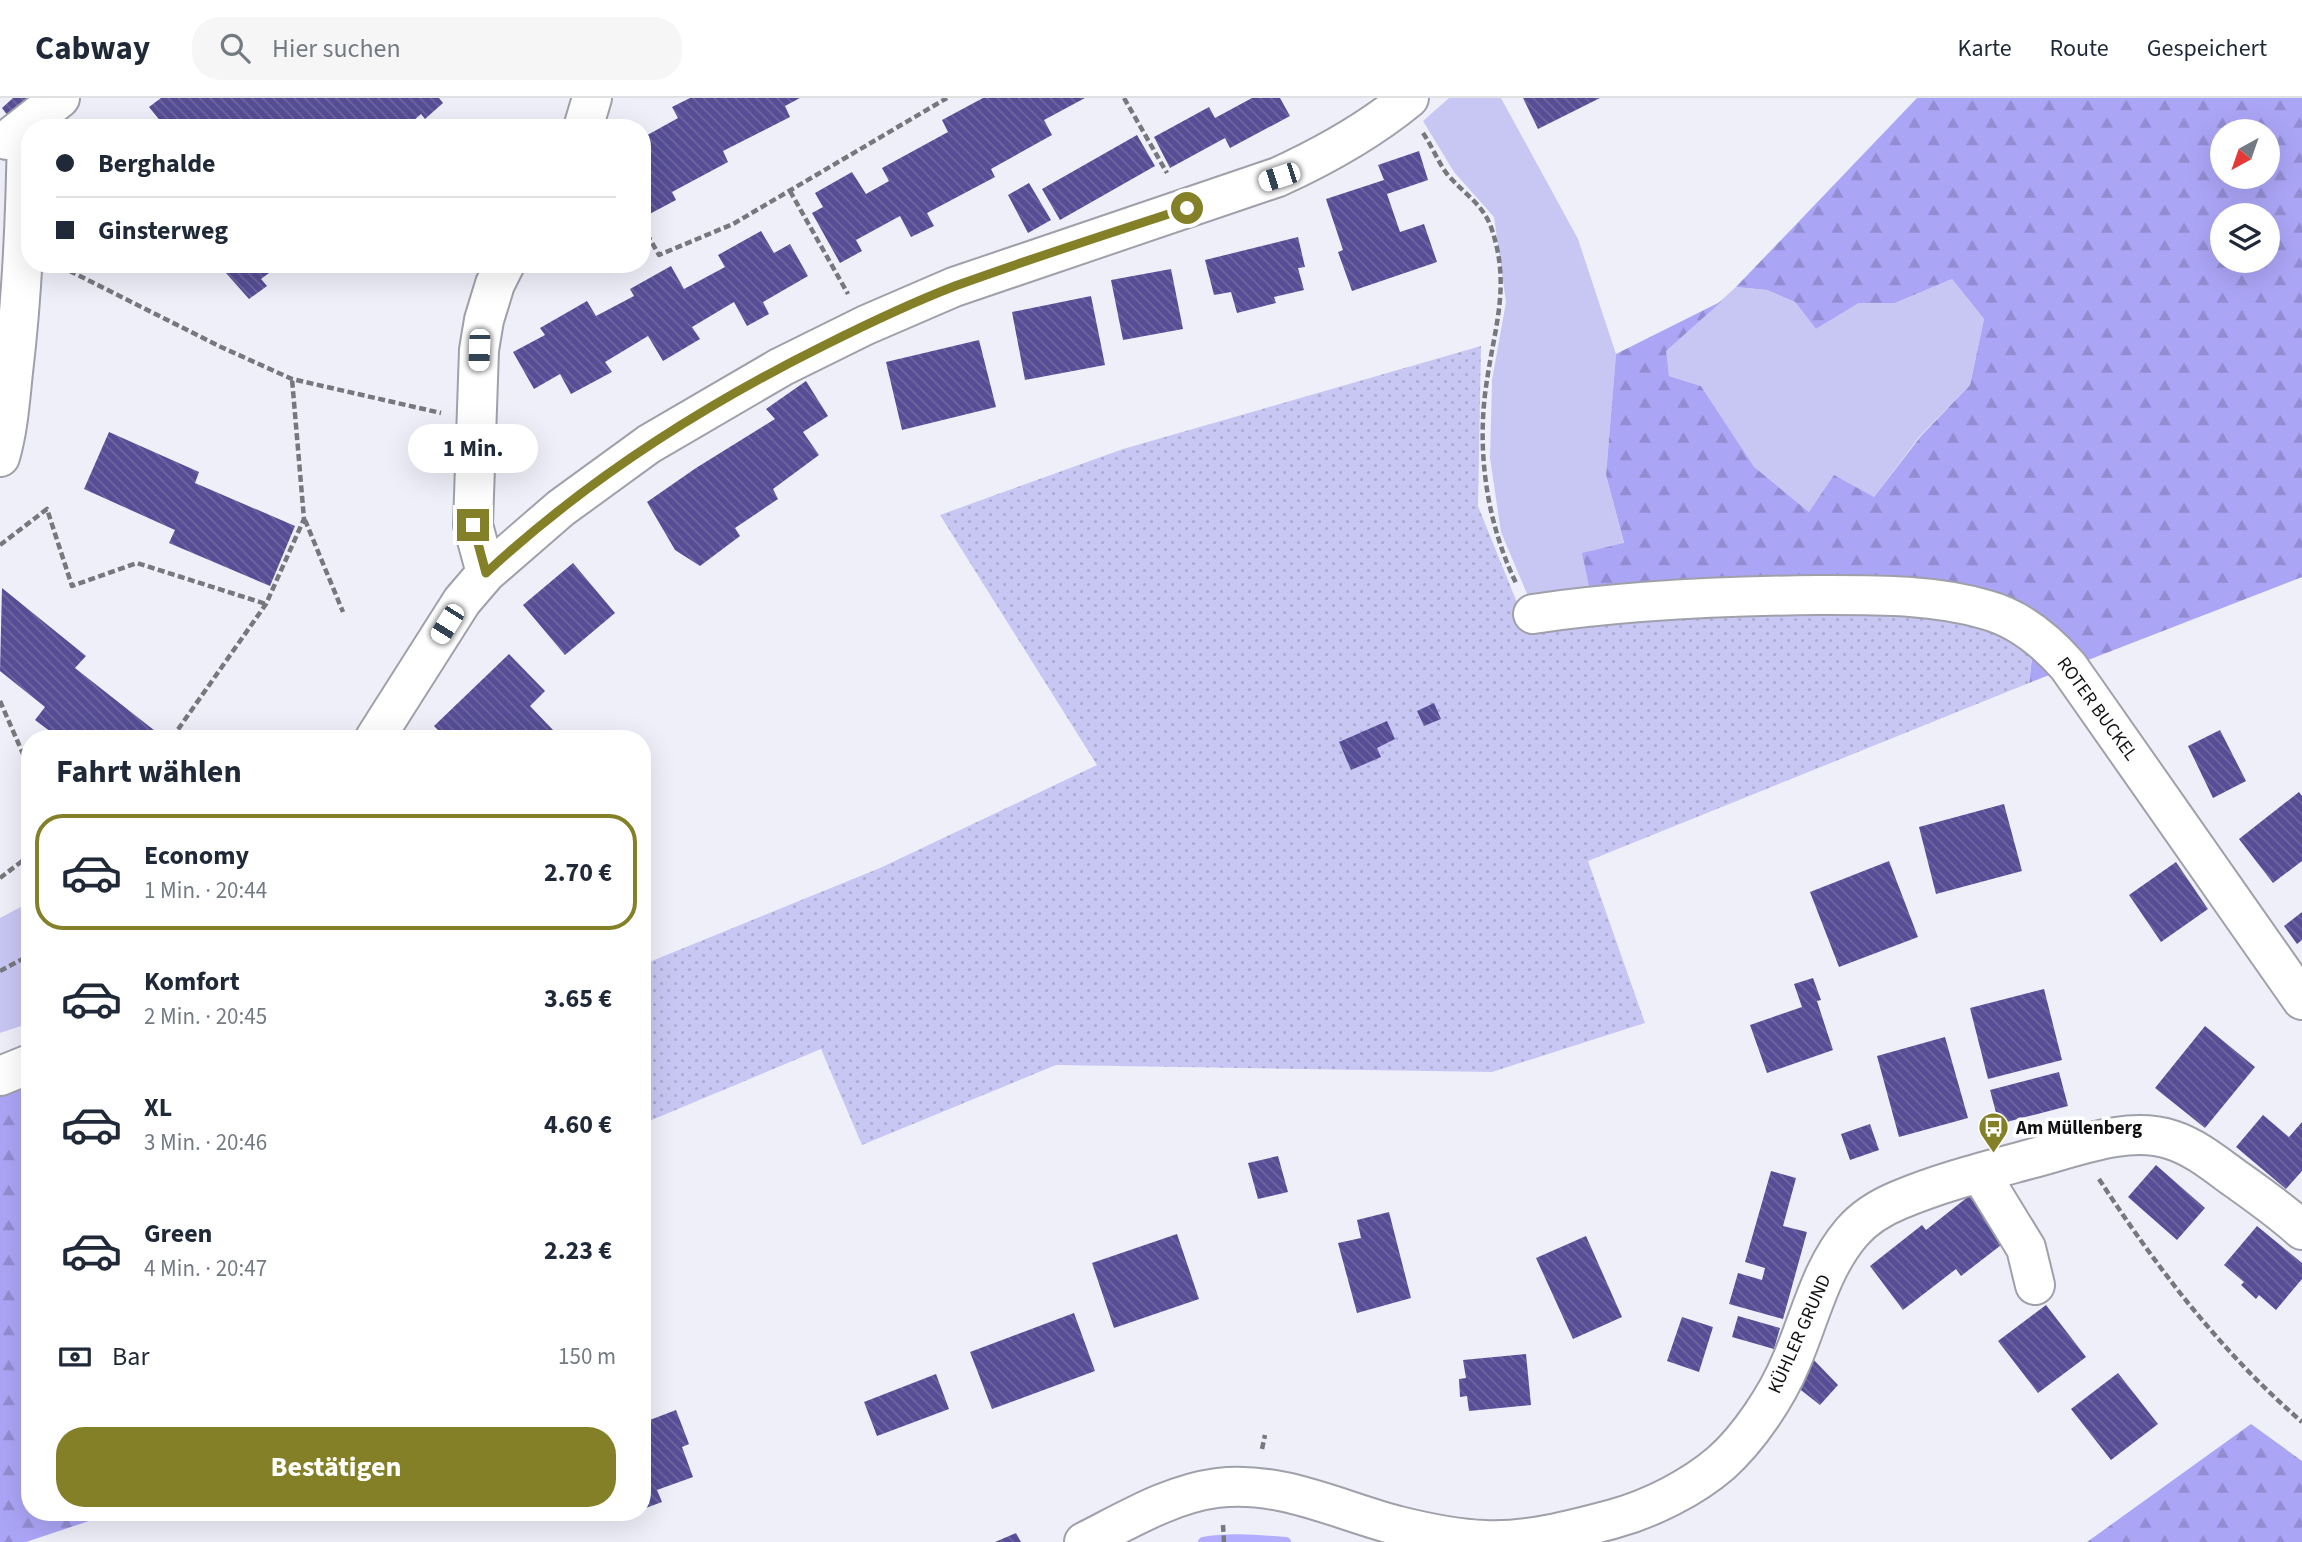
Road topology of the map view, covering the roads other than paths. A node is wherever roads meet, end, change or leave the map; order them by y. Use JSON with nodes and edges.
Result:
{"nodes":[{"id":1,"x":60,"y":98,"type":"edge"},
{"id":2,"x":592,"y":98,"type":"edge"},
{"id":3,"x":1409,"y":98,"type":"edge"},
{"id":4,"x":33,"y":119,"type":"edge"},
{"id":5,"x":586,"y":119,"type":"edge"},
{"id":6,"x":13,"y":135,"type":"edge"},
{"id":7,"x":21,"y":217,"type":"edge"},
{"id":8,"x":22,"y":273,"type":"edge"},
{"id":9,"x":500,"y":273,"type":"edge"},
{"id":10,"x":0,"y":457,"type":"edge"},
{"id":11,"x":486,"y":573,"type":"junction"},
{"id":12,"x":1526,"y":602,"type":"road end"},
{"id":13,"x":381,"y":730,"type":"edge"},
{"id":14,"x":2302,"y":1000,"type":"edge"},
{"id":15,"x":21,"y":1068,"type":"edge"},
{"id":16,"x":0,"y":1076,"type":"edge"},
{"id":17,"x":1980,"y":1173,"type":"junction"},
{"id":18,"x":2302,"y":1230,"type":"edge"},
{"id":19,"x":2035,"y":1285,"type":"dead end"},
{"id":20,"x":1083,"y":1542,"type":"edge"}],
"edges":[{"from":1,"to":4,"type":"street"},
{"from":2,"to":5,"type":"street"},
{"from":3,"to":11,"type":"street"},
{"from":6,"to":7,"type":"street"},
{"from":8,"to":10,"type":"street"},
{"from":9,"to":11,"type":"street"},
{"from":11,"to":13,"type":"street"},
{"from":12,"to":14,"type":"street","name":"ROTER BUCKEL"},
{"from":15,"to":16,"type":"street"},
{"from":17,"to":18,"type":"street","name":"KÜHLER GRUND"},
{"from":17,"to":19,"type":"street"},
{"from":17,"to":20,"type":"street","name":"KÜHLER GRUND"}]}
